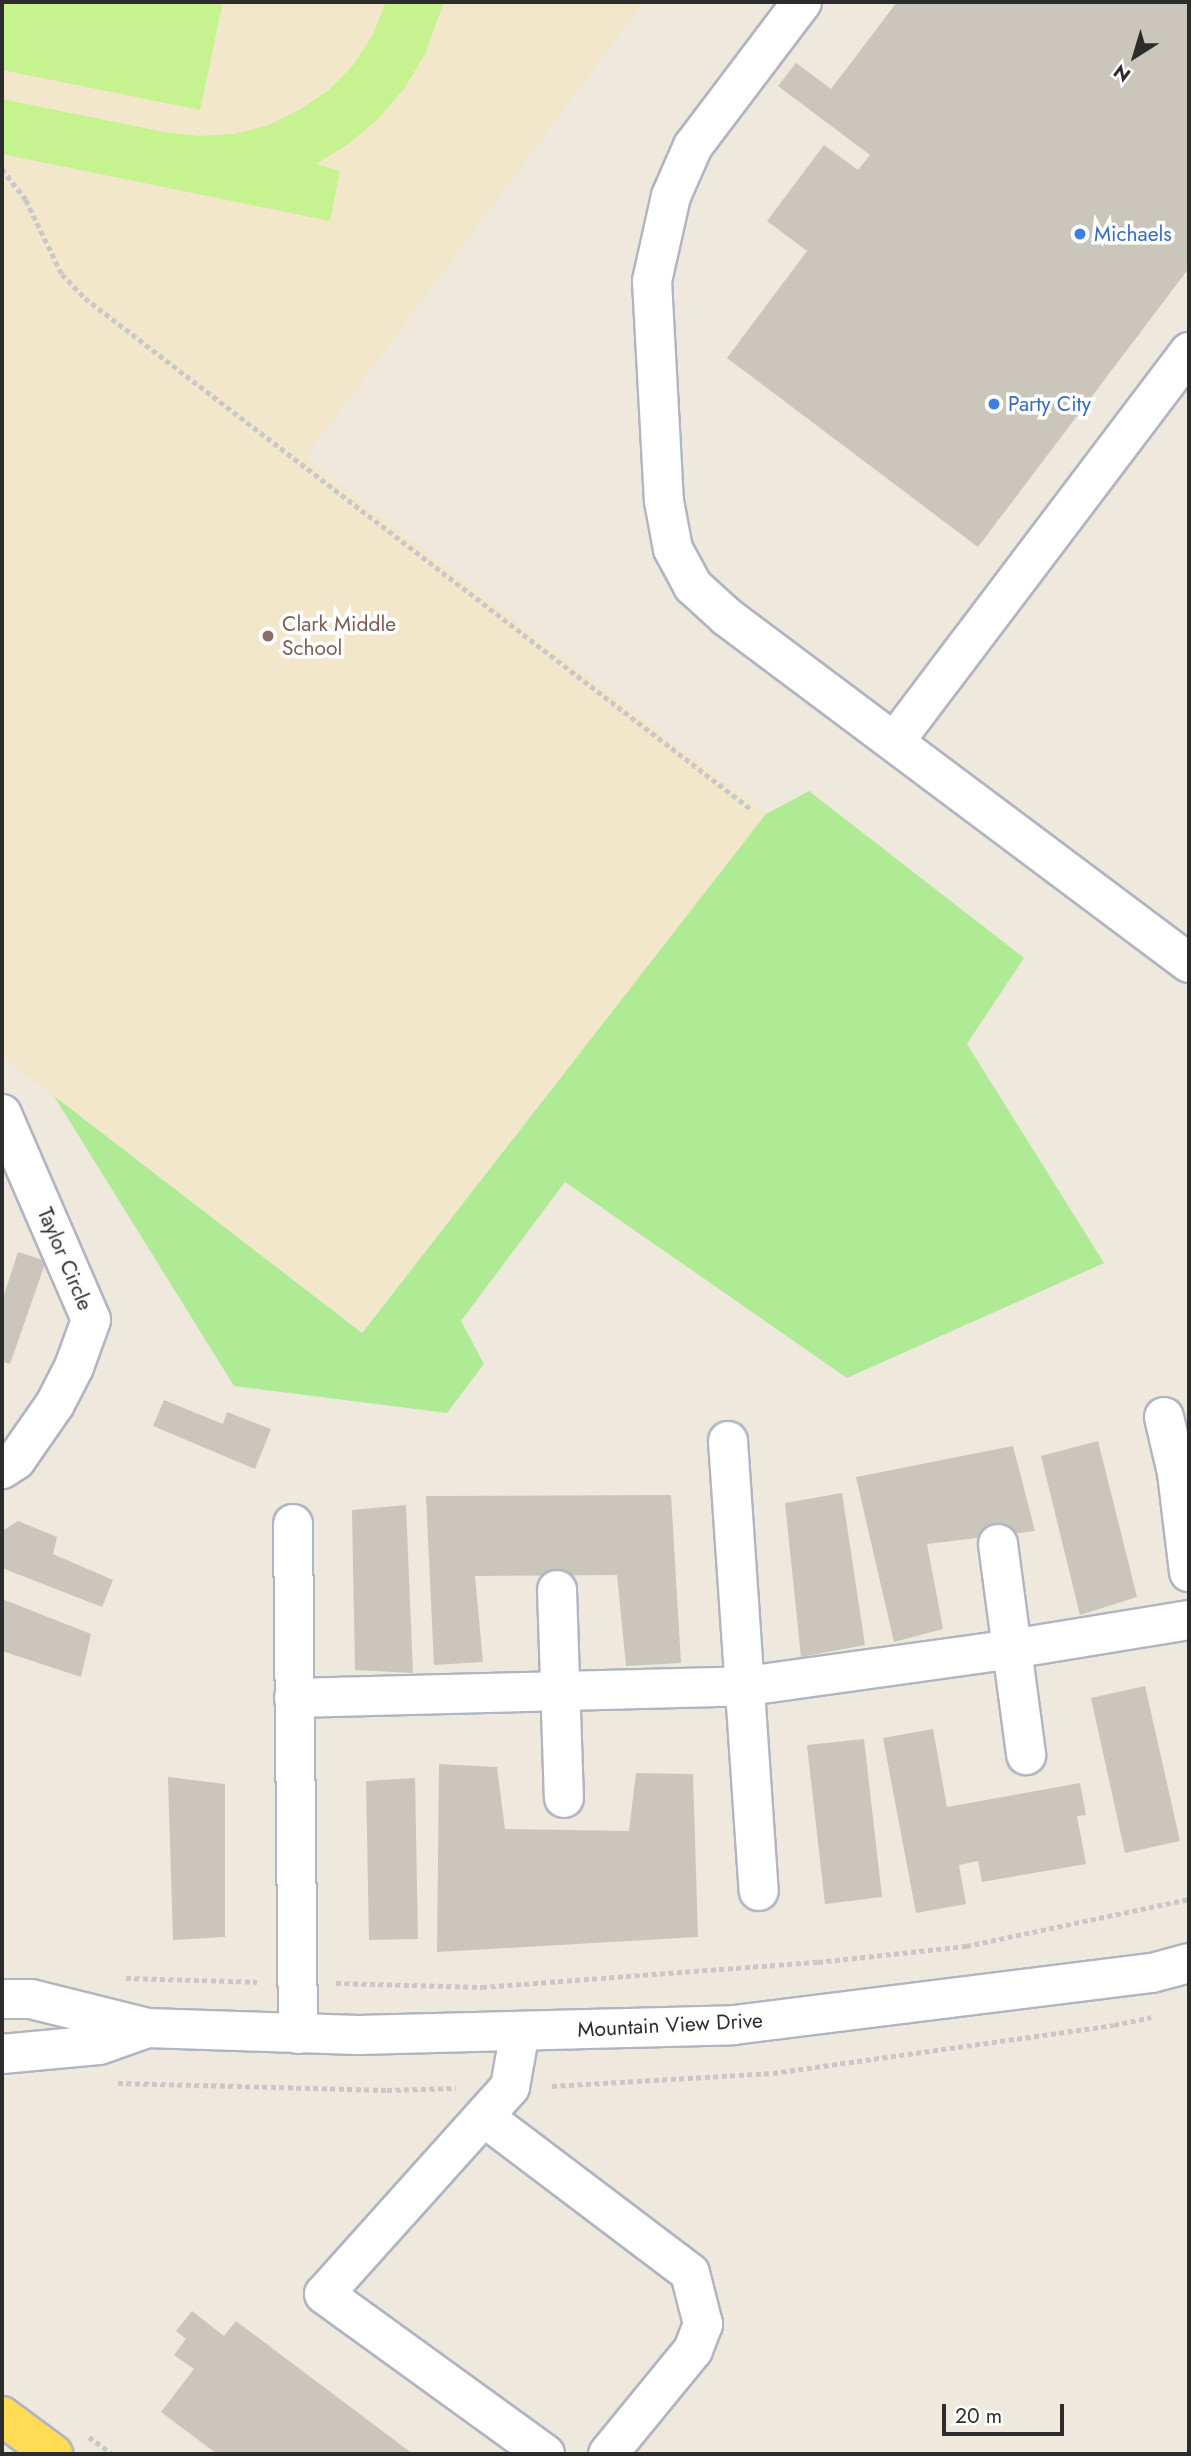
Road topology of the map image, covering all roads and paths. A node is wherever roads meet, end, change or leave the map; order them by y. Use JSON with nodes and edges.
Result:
{"nodes":[{"id":1,"x":802,"y":2,"type":"edge"},
{"id":2,"x":2,"y":169,"type":"edge"},
{"id":3,"x":1189,"y":352,"type":"edge"},
{"id":4,"x":895,"y":741,"type":"junction"},
{"id":5,"x":751,"y":809,"type":"dead end"},
{"id":6,"x":1189,"y":963,"type":"edge"},
{"id":7,"x":2,"y":1114,"type":"edge"},
{"id":8,"x":1164,"y":1417,"type":"dead end"},
{"id":9,"x":728,"y":1441,"type":"dead end"},
{"id":10,"x":2,"y":1469,"type":"edge"},
{"id":11,"x":1183,"y":1472,"type":"edge"},
{"id":12,"x":293,"y":1524,"type":"dead end"},
{"id":13,"x":998,"y":1544,"type":"dead end"},
{"id":14,"x":1189,"y":1572,"type":"edge"},
{"id":15,"x":557,"y":1590,"type":"dead end"},
{"id":16,"x":1189,"y":1620,"type":"edge"},
{"id":17,"x":1012,"y":1649,"type":"junction"},
{"id":18,"x":747,"y":1686,"type":"junction"},
{"id":19,"x":560,"y":1690,"type":"junction"},
{"id":20,"x":295,"y":1698,"type":"junction"},
{"id":21,"x":1026,"y":1755,"type":"dead end"},
{"id":22,"x":564,"y":1798,"type":"dead end"},
{"id":23,"x":758,"y":1891,"type":"dead end"},
{"id":24,"x":1189,"y":1899,"type":"edge"},
{"id":25,"x":1189,"y":1963,"type":"edge"},
{"id":26,"x":120,"y":1977,"type":"dead end"},
{"id":27,"x":298,"y":1983,"type":"junction"},
{"id":28,"x":2,"y":1999,"type":"edge"},
{"id":29,"x":148,"y":2028,"type":"junction"},
{"id":30,"x":520,"y":2031,"type":"junction"},
{"id":31,"x":298,"y":2034,"type":"junction"},
{"id":32,"x":2,"y":2054,"type":"edge"},
{"id":33,"x":484,"y":2117,"type":"junction"},
{"id":34,"x":2,"y":2416,"type":"edge"},
{"id":35,"x":53,"y":2454,"type":"edge"},
{"id":36,"x":545,"y":2454,"type":"edge"},
{"id":37,"x":608,"y":2454,"type":"edge"}],
"edges":[{"from":1,"to":4,"type":"street"},
{"from":2,"to":5,"type":"path"},
{"from":3,"to":4,"type":"street"},
{"from":4,"to":6,"type":"street"},
{"from":7,"to":10,"type":"street","name":"Taylor Circle"},
{"from":8,"to":11,"type":"street"},
{"from":9,"to":18,"type":"street"},
{"from":11,"to":14,"type":"street"},
{"from":12,"to":20,"type":"street"},
{"from":13,"to":17,"type":"street"},
{"from":15,"to":19,"type":"street"},
{"from":16,"to":17,"type":"street"},
{"from":17,"to":18,"type":"street"},
{"from":17,"to":21,"type":"street"},
{"from":18,"to":19,"type":"street"},
{"from":18,"to":23,"type":"street"},
{"from":19,"to":20,"type":"street"},
{"from":19,"to":22,"type":"street"},
{"from":20,"to":27,"type":"street"},
{"from":24,"to":27,"type":"path"},
{"from":25,"to":30,"type":"street","name":"Mountain View Drive"},
{"from":26,"to":27,"type":"path"},
{"from":27,"to":31,"type":"street"},
{"from":28,"to":29,"type":"street","name":"Mountain View Drive"},
{"from":29,"to":31,"type":"street","name":"Mountain View Drive"},
{"from":29,"to":32,"type":"street","name":"Mountain View Drive"},
{"from":30,"to":31,"type":"street","name":"Mountain View Drive"},
{"from":30,"to":33,"type":"street"},
{"from":33,"to":36,"type":"street"},
{"from":33,"to":37,"type":"street"},
{"from":34,"to":35,"type":"main road"}]}
